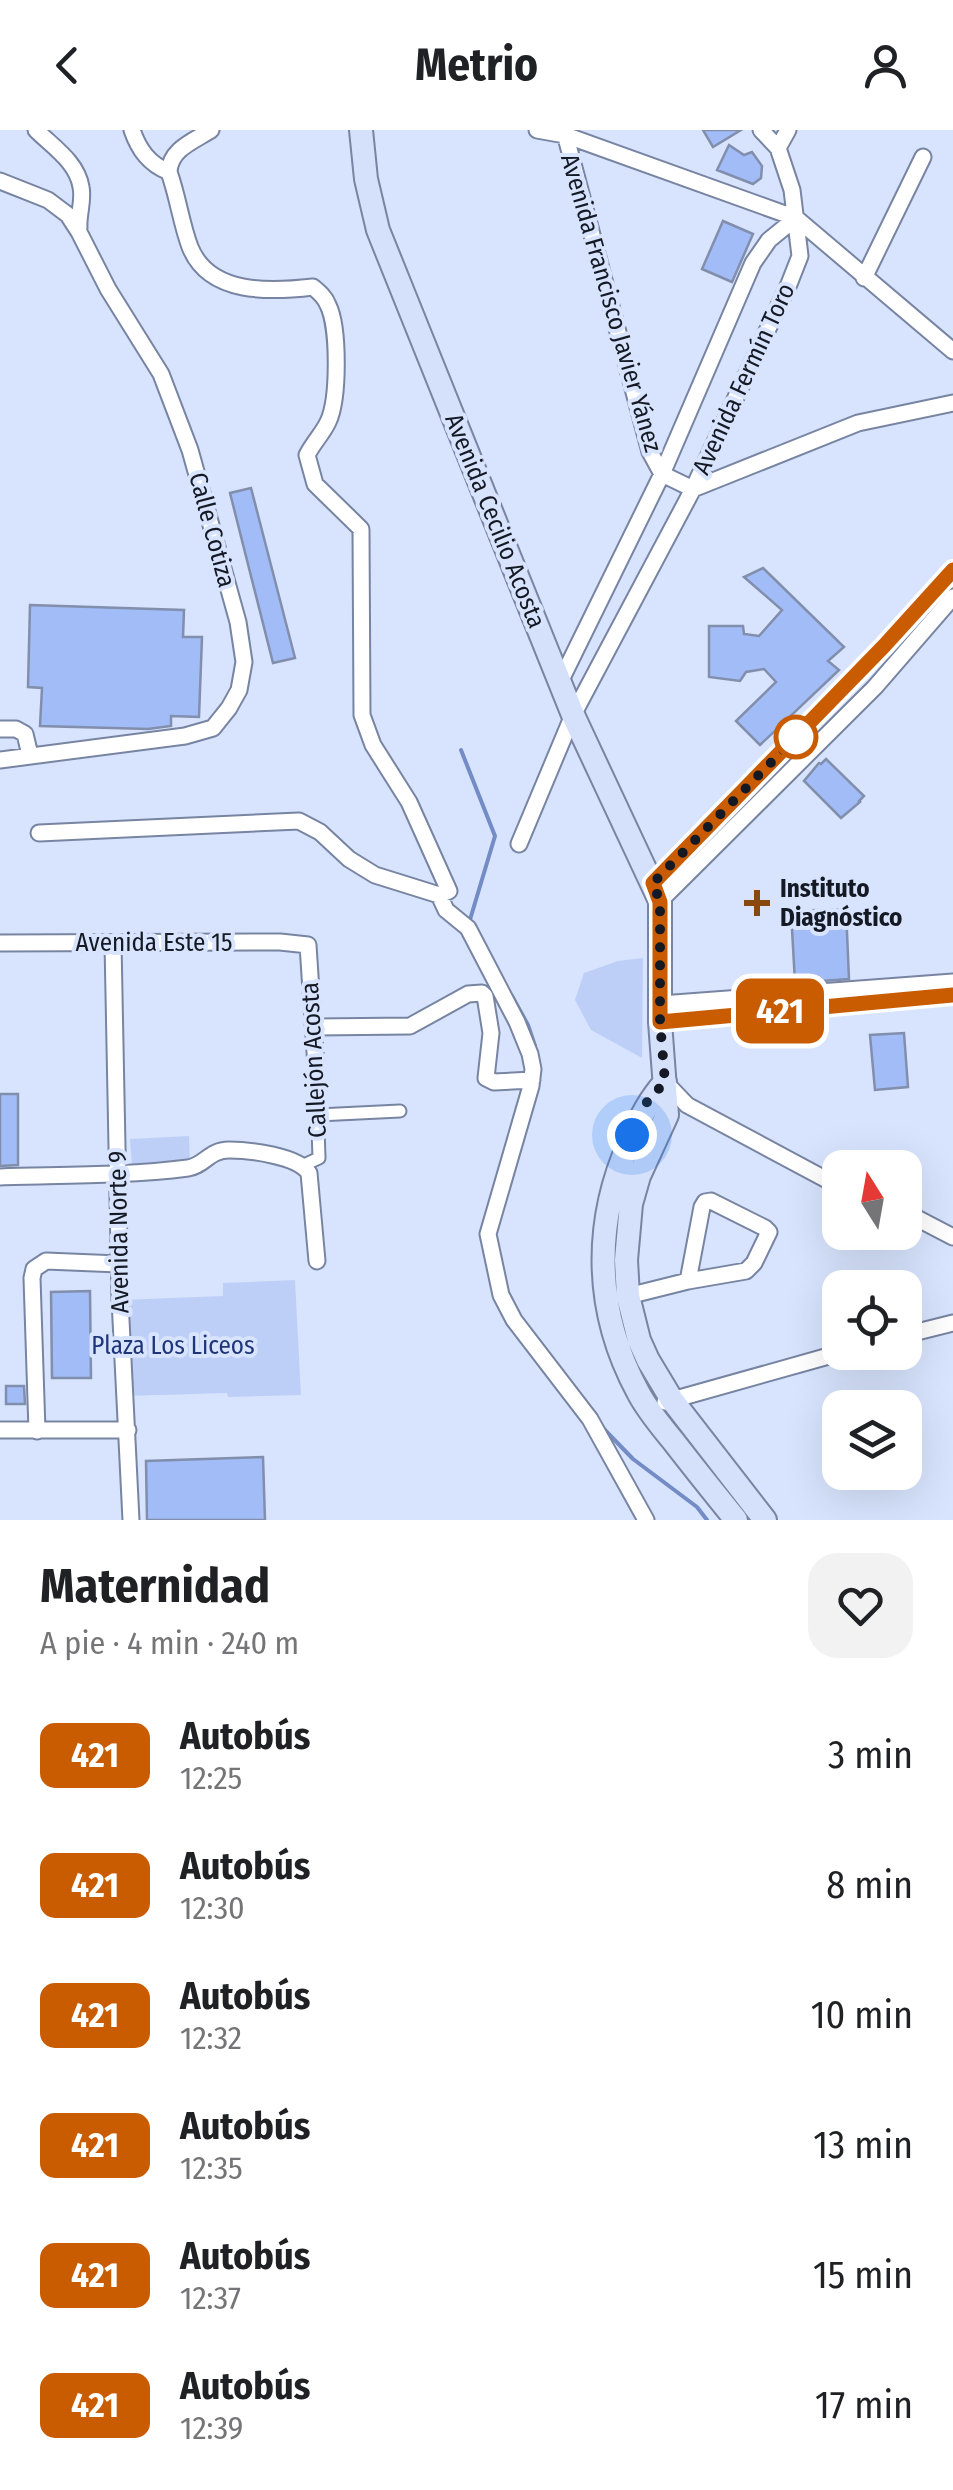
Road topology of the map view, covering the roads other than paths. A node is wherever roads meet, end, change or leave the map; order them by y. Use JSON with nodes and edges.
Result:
{"nodes":[{"id":1,"x":36,"y":130,"type":"edge"},
{"id":2,"x":132,"y":130,"type":"edge"},
{"id":3,"x":212,"y":130,"type":"edge"},
{"id":4,"x":362,"y":130,"type":"edge"},
{"id":5,"x":537,"y":130,"type":"edge"},
{"id":6,"x":788,"y":130,"type":"edge"},
{"id":7,"x":765,"y":131,"type":"edge"},
{"id":8,"x":564,"y":133,"type":"edge"},
{"id":9,"x":778,"y":148,"type":"junction"},
{"id":10,"x":922,"y":157,"type":"dead end"},
{"id":11,"x":169,"y":172,"type":"junction"},
{"id":12,"x":0,"y":181,"type":"edge"},
{"id":13,"x":796,"y":218,"type":"junction"},
{"id":14,"x":80,"y":232,"type":"junction"},
{"id":15,"x":864,"y":278,"type":"junction"},
{"id":16,"x":953,"y":351,"type":"edge"},
{"id":17,"x":953,"y":403,"type":"edge"},
{"id":18,"x":662,"y":474,"type":"junction"},
{"id":19,"x":693,"y":489,"type":"junction"},
{"id":20,"x":953,"y":570,"type":"edge"},
{"id":21,"x":953,"y":597,"type":"edge"},
{"id":22,"x":859,"y":672,"type":"junction"},
{"id":23,"x":560,"y":682,"type":"junction"},
{"id":24,"x":875,"y":687,"type":"junction"},
{"id":25,"x":573,"y":716,"type":"junction"},
{"id":26,"x":0,"y":728,"type":"edge"},
{"id":27,"x":30,"y":756,"type":"junction"},
{"id":28,"x":0,"y":760,"type":"edge"},
{"id":29,"x":39,"y":833,"type":"dead end"},
{"id":30,"x":519,"y":844,"type":"dead end"},
{"id":31,"x":657,"y":892,"type":"junction"},
{"id":32,"x":438,"y":895,"type":"junction"},
{"id":33,"x":0,"y":943,"type":"edge"},
{"id":34,"x":113,"y":943,"type":"junction"},
{"id":35,"x":308,"y":945,"type":"joint"},
{"id":36,"x":953,"y":982,"type":"edge"},
{"id":37,"x":953,"y":995,"type":"edge"},
{"id":38,"x":661,"y":1013,"type":"junction"},
{"id":39,"x":315,"y":1027,"type":"junction"},
{"id":40,"x":316,"y":1068,"type":"joint"},
{"id":41,"x":532,"y":1080,"type":"junction"},
{"id":42,"x":665,"y":1082,"type":"junction"},
{"id":43,"x":400,"y":1112,"type":"dead end"},
{"id":44,"x":318,"y":1115,"type":"junction"},
{"id":45,"x":304,"y":1165,"type":"junction"},
{"id":46,"x":822,"y":1166,"type":"edge"},
{"id":47,"x":118,"y":1173,"type":"junction"},
{"id":48,"x":0,"y":1176,"type":"edge"},
{"id":49,"x":822,"y":1177,"type":"edge"},
{"id":50,"x":922,"y":1221,"type":"edge"},
{"id":51,"x":922,"y":1231,"type":"edge"},
{"id":52,"x":953,"y":1238,"type":"edge"},
{"id":53,"x":953,"y":1248,"type":"edge"},
{"id":54,"x":317,"y":1261,"type":"dead end"},
{"id":55,"x":119,"y":1264,"type":"junction"},
{"id":56,"x":688,"y":1281,"type":"junction"},
{"id":57,"x":628,"y":1296,"type":"junction"},
{"id":58,"x":953,"y":1323,"type":"edge"},
{"id":59,"x":922,"y":1331,"type":"edge"},
{"id":60,"x":822,"y":1358,"type":"edge"},
{"id":61,"x":672,"y":1400,"type":"junction"},
{"id":62,"x":647,"y":1407,"type":"junction"},
{"id":63,"x":0,"y":1430,"type":"edge"},
{"id":64,"x":128,"y":1430,"type":"junction"},
{"id":65,"x":37,"y":1431,"type":"junction"},
{"id":66,"x":131,"y":1520,"type":"edge"},
{"id":67,"x":646,"y":1520,"type":"edge"},
{"id":68,"x":736,"y":1520,"type":"edge"},
{"id":69,"x":764,"y":1520,"type":"edge"}],
"edges":[{"from":1,"to":14,"type":"street"},
{"from":2,"to":11,"type":"street"},
{"from":3,"to":11,"type":"street"},
{"from":4,"to":23,"type":"main road","name":"Avenida Cecilio Acosta"},
{"from":5,"to":8,"type":"street"},
{"from":6,"to":9,"type":"street"},
{"from":7,"to":9,"type":"street"},
{"from":8,"to":13,"type":"street"},
{"from":8,"to":18,"type":"street","name":"Avenida Francisco Javier Yánez"},
{"from":9,"to":13,"type":"street"},
{"from":10,"to":15,"type":"street"},
{"from":11,"to":32,"type":"street"},
{"from":12,"to":14,"type":"street","name":"Calle Cotiza"},
{"from":13,"to":15,"type":"street"},
{"from":13,"to":18,"type":"street","name":"Avenida Fermín Toro"},
{"from":13,"to":19,"type":"street","name":"Avenida Fermín Toro"},
{"from":14,"to":27,"type":"street","name":"Calle Cotiza"},
{"from":15,"to":16,"type":"street"},
{"from":17,"to":19,"type":"street"},
{"from":18,"to":19,"type":"street"},
{"from":18,"to":23,"type":"street","name":"Avenida Fermín Toro"},
{"from":19,"to":25,"type":"street","name":"Avenida Fermín Toro"},
{"from":20,"to":22,"type":"street"},
{"from":21,"to":24,"type":"street"},
{"from":22,"to":24,"type":"street"},
{"from":22,"to":31,"type":"street"},
{"from":23,"to":25,"type":"main road","name":"Avenida Cecilio Acosta"},
{"from":24,"to":31,"type":"street"},
{"from":25,"to":30,"type":"street","name":"Avenida Fermín Toro"},
{"from":25,"to":31,"type":"main road","name":"Avenida Cecilio Acosta"},
{"from":26,"to":27,"type":"street"},
{"from":27,"to":28,"type":"street","name":"Calle Cotiza"},
{"from":29,"to":32,"type":"street"},
{"from":31,"to":38,"type":"main road"},
{"from":32,"to":41,"type":"street"},
{"from":33,"to":34,"type":"street","name":"Avenida Este 15"},
{"from":34,"to":35,"type":"street","name":"Avenida Este 15"},
{"from":34,"to":47,"type":"street","name":"Avenida Norte 9"},
{"from":35,"to":39,"type":"street","name":"Callejón Acosta"},
{"from":36,"to":38,"type":"street"},
{"from":37,"to":38,"type":"street"},
{"from":38,"to":42,"type":"main road"},
{"from":39,"to":40,"type":"street","name":"Callejón Acosta"},
{"from":39,"to":41,"type":"street"},
{"from":40,"to":44,"type":"street","name":"Callejón Acosta"},
{"from":41,"to":67,"type":"street"},
{"from":42,"to":46,"type":"street"},
{"from":42,"to":49,"type":"street"},
{"from":42,"to":57,"type":"main road"},
{"from":42,"to":62,"type":"main road"},
{"from":43,"to":44,"type":"street"},
{"from":44,"to":45,"type":"street","name":"Callejón Acosta"},
{"from":45,"to":47,"type":"street"},
{"from":45,"to":54,"type":"street"},
{"from":47,"to":48,"type":"street"},
{"from":47,"to":55,"type":"street","name":"Avenida Norte 9"},
{"from":50,"to":52,"type":"street"},
{"from":51,"to":53,"type":"street"},
{"from":55,"to":64,"type":"street","name":"Avenida Norte 9"},
{"from":55,"to":65,"type":"street"},
{"from":56,"to":56,"type":"street"},
{"from":56,"to":57,"type":"street"},
{"from":57,"to":61,"type":"main road"},
{"from":58,"to":59,"type":"street"},
{"from":60,"to":61,"type":"street"},
{"from":61,"to":62,"type":"street"},
{"from":61,"to":69,"type":"main road"},
{"from":62,"to":68,"type":"main road"},
{"from":63,"to":65,"type":"street"},
{"from":64,"to":65,"type":"street"},
{"from":64,"to":66,"type":"street","name":"Avenida Norte 9"}]}
